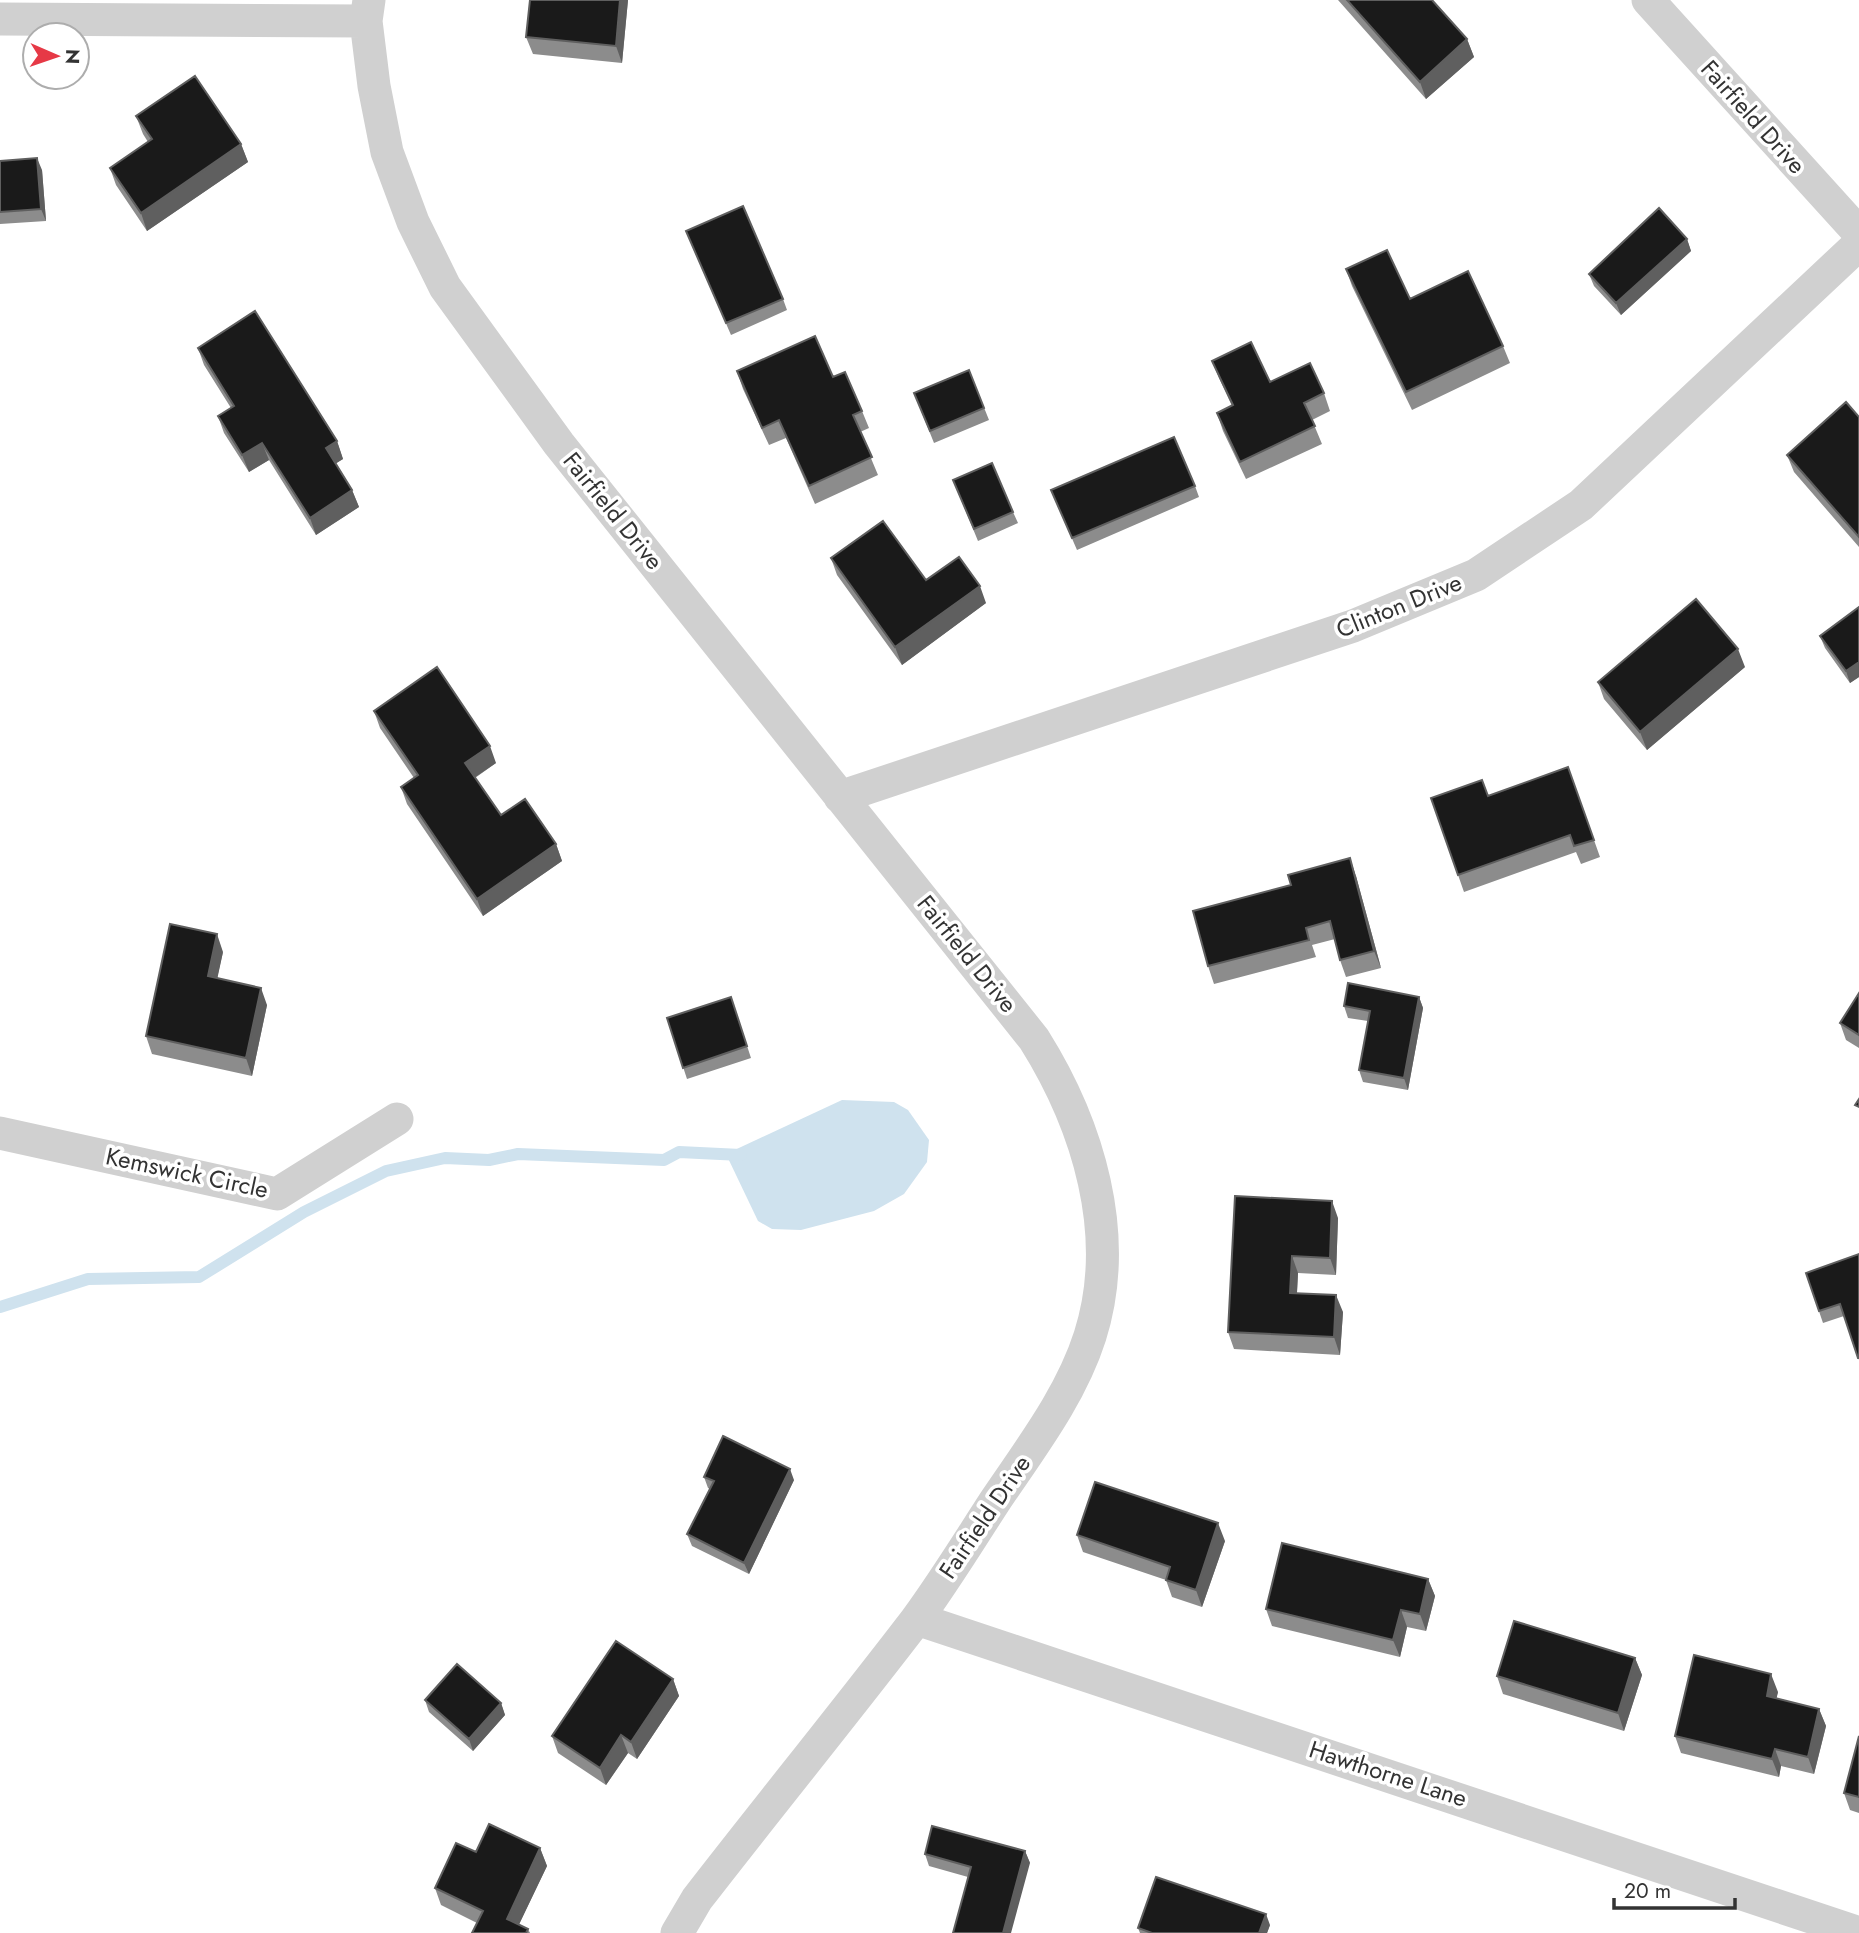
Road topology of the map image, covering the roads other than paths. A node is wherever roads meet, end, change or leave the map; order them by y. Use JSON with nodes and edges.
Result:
{"nodes":[{"id":1,"x":1648,"y":0,"type":"edge"},
{"id":2,"x":368,"y":10,"type":"edge"},
{"id":3,"x":0,"y":19,"type":"edge"},
{"id":4,"x":1859,"y":233,"type":"edge"},
{"id":5,"x":1859,"y":244,"type":"edge"},
{"id":6,"x":840,"y":797,"type":"junction"},
{"id":7,"x":397,"y":1119,"type":"dead end"},
{"id":8,"x":0,"y":1133,"type":"edge"},
{"id":9,"x":917,"y":1619,"type":"junction"},
{"id":10,"x":677,"y":1933,"type":"edge"},
{"id":11,"x":1859,"y":1933,"type":"edge"}],
"edges":[{"from":1,"to":4,"type":"street","name":"Fairfield Drive"},
{"from":2,"to":3,"type":"street"},
{"from":2,"to":6,"type":"street","name":"Fairfield Drive"},
{"from":5,"to":6,"type":"street","name":"Clinton Drive"},
{"from":6,"to":9,"type":"street","name":"Fairfield Drive"},
{"from":7,"to":8,"type":"street","name":"Kemswick Circle"},
{"from":9,"to":10,"type":"street","name":"Fairfield Drive"},
{"from":9,"to":11,"type":"street","name":"Hawthorne Lane"}]}
